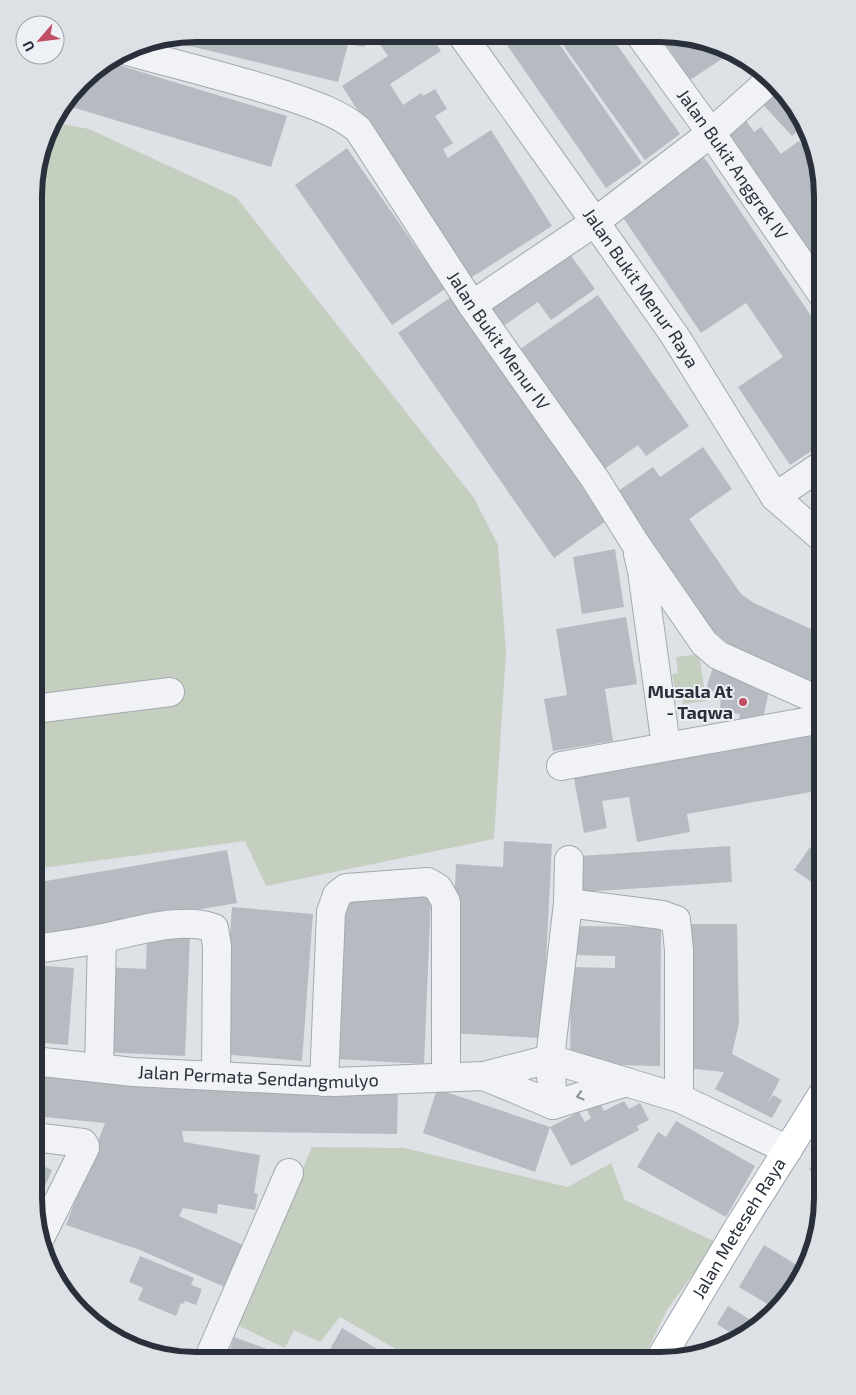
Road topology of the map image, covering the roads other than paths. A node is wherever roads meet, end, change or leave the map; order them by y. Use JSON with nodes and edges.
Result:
{"nodes":[{"id":1,"x":468,"y":42,"type":"edge"},
{"id":2,"x":645,"y":42,"type":"edge"},
{"id":3,"x":139,"y":54,"type":"edge"},
{"id":4,"x":765,"y":85,"type":"edge"},
{"id":5,"x":711,"y":133,"type":"junction"},
{"id":6,"x":595,"y":222,"type":"junction"},
{"id":7,"x":814,"y":282,"type":"edge"},
{"id":8,"x":472,"y":305,"type":"junction"},
{"id":9,"x":814,"y":471,"type":"edge"},
{"id":10,"x":775,"y":497,"type":"junction"},
{"id":11,"x":814,"y":531,"type":"edge"},
{"id":12,"x":635,"y":543,"type":"junction"},
{"id":13,"x":170,"y":692,"type":"dead end"},
{"id":14,"x":814,"y":698,"type":"edge"},
{"id":15,"x":42,"y":708,"type":"edge"},
{"id":16,"x":813,"y":720,"type":"edge"},
{"id":17,"x":666,"y":746,"type":"junction"},
{"id":18,"x":561,"y":766,"type":"dead end"},
{"id":19,"x":569,"y":860,"type":"dead end"},
{"id":20,"x":568,"y":903,"type":"junction"},
{"id":21,"x":102,"y":939,"type":"junction"},
{"id":22,"x":42,"y":948,"type":"edge"},
{"id":23,"x":550,"y":1059,"type":"junction"},
{"id":24,"x":42,"y":1062,"type":"edge"},
{"id":25,"x":99,"y":1068,"type":"junction"},
{"id":26,"x":216,"y":1076,"type":"junction"},
{"id":27,"x":484,"y":1076,"type":"junction"},
{"id":28,"x":446,"y":1078,"type":"junction"},
{"id":29,"x":324,"y":1082,"type":"junction"},
{"id":30,"x":627,"y":1082,"type":"junction"},
{"id":31,"x":679,"y":1098,"type":"junction"},
{"id":32,"x":553,"y":1105,"type":"junction"},
{"id":33,"x":813,"y":1110,"type":"edge"},
{"id":34,"x":42,"y":1138,"type":"edge"},
{"id":35,"x":788,"y":1150,"type":"junction"},
{"id":36,"x":289,"y":1173,"type":"dead end"},
{"id":37,"x":45,"y":1229,"type":"edge"},
{"id":38,"x":211,"y":1352,"type":"edge"},
{"id":39,"x":664,"y":1352,"type":"edge"}],
"edges":[{"from":1,"to":6,"type":"street","name":"Jalan Bukit Menur Raya"},
{"from":2,"to":5,"type":"street","name":"Jalan Bukit Anggrek IV"},
{"from":3,"to":8,"type":"street","name":"Jalan Bukit Menur IV"},
{"from":4,"to":5,"type":"street"},
{"from":5,"to":6,"type":"street"},
{"from":5,"to":7,"type":"street","name":"Jalan Bukit Anggrek IV"},
{"from":6,"to":8,"type":"street"},
{"from":6,"to":10,"type":"street","name":"Jalan Bukit Menur Raya"},
{"from":8,"to":12,"type":"street","name":"Jalan Bukit Menur IV"},
{"from":9,"to":10,"type":"street"},
{"from":10,"to":11,"type":"street","name":"Jalan Bukit Menur Raya"},
{"from":12,"to":14,"type":"street","name":"Jalan Bukit Menur IV"},
{"from":12,"to":17,"type":"street"},
{"from":13,"to":15,"type":"street"},
{"from":16,"to":17,"type":"street"},
{"from":17,"to":18,"type":"street"},
{"from":19,"to":20,"type":"street"},
{"from":20,"to":23,"type":"street"},
{"from":20,"to":31,"type":"street"},
{"from":21,"to":22,"type":"street"},
{"from":21,"to":25,"type":"street"},
{"from":21,"to":26,"type":"street"},
{"from":23,"to":27,"type":"street","name":"Jalan Permata Sendangmulyo"},
{"from":23,"to":30,"type":"street"},
{"from":23,"to":32,"type":"street"},
{"from":24,"to":25,"type":"street","name":"Jalan Permata Sendangmulyo"},
{"from":25,"to":26,"type":"street","name":"Jalan Permata Sendangmulyo"},
{"from":26,"to":29,"type":"street","name":"Jalan Permata Sendangmulyo"},
{"from":27,"to":28,"type":"street","name":"Jalan Permata Sendangmulyo"},
{"from":27,"to":32,"type":"street","name":"Jalan Permata Sendangmulyo"},
{"from":28,"to":29,"type":"street","name":"Jalan Permata Sendangmulyo"},
{"from":28,"to":29,"type":"street"},
{"from":30,"to":31,"type":"street"},
{"from":30,"to":32,"type":"street","one_way":true},
{"from":31,"to":35,"type":"street"},
{"from":33,"to":35,"type":"main road","name":"Jalan Meteseh Raya"},
{"from":34,"to":37,"type":"street"},
{"from":35,"to":39,"type":"main road","name":"Jalan Meteseh Raya"},
{"from":36,"to":38,"type":"street"}]}
